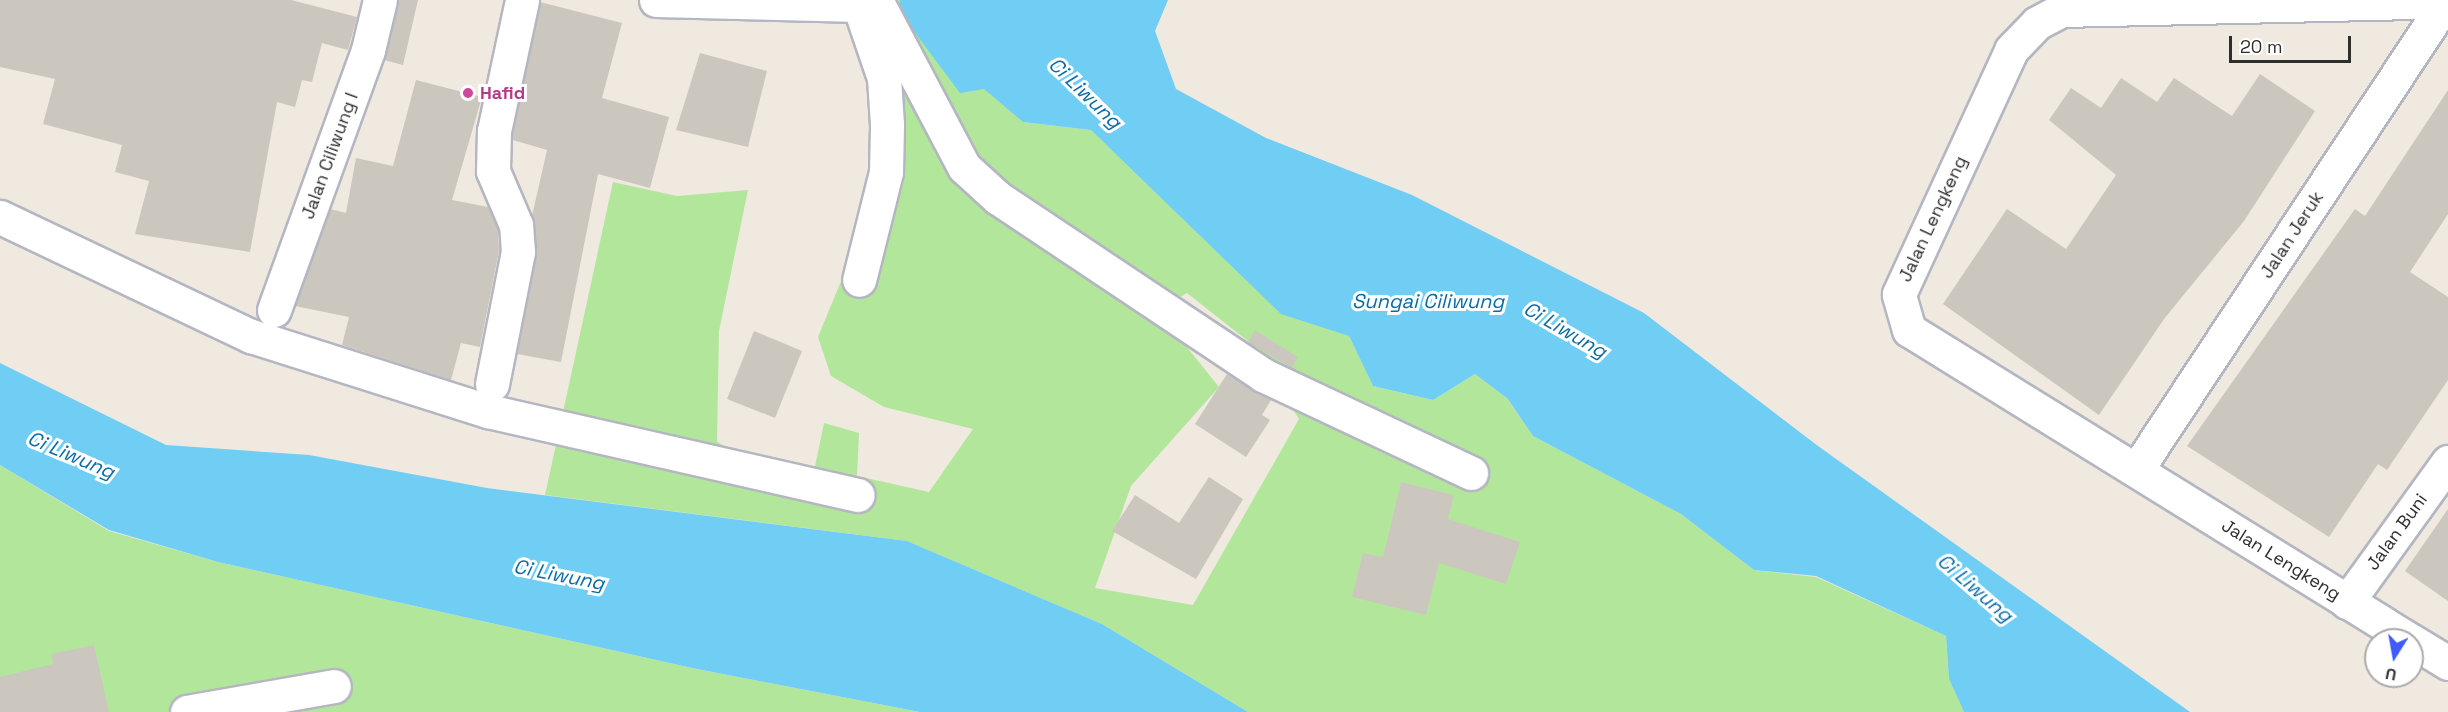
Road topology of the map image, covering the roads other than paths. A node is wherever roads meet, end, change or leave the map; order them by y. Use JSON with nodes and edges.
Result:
{"nodes":[{"id":1,"x":380,"y":0,"type":"edge"},
{"id":2,"x":522,"y":0,"type":"edge"},
{"id":3,"x":656,"y":0,"type":"edge"},
{"id":4,"x":2447,"y":1,"type":"edge"},
{"id":5,"x":867,"y":2,"type":"edge"},
{"id":6,"x":0,"y":217,"type":"edge"},
{"id":7,"x":859,"y":280,"type":"dead end"},
{"id":8,"x":274,"y":310,"type":"dead end"},
{"id":9,"x":492,"y":384,"type":"dead end"},
{"id":10,"x":2448,"y":462,"type":"edge"},
{"id":11,"x":2137,"y":469,"type":"junction"},
{"id":12,"x":1471,"y":473,"type":"dead end"},
{"id":13,"x":858,"y":495,"type":"dead end"},
{"id":14,"x":2347,"y":602,"type":"junction"},
{"id":15,"x":2391,"y":628,"type":"edge"},
{"id":16,"x":2424,"y":648,"type":"edge"},
{"id":17,"x":2448,"y":663,"type":"edge"},
{"id":18,"x":334,"y":686,"type":"dead end"},
{"id":19,"x":187,"y":712,"type":"edge"}],
"edges":[{"from":1,"to":8,"type":"street","name":"Jalan Ciliwung I"},
{"from":2,"to":9,"type":"street"},
{"from":3,"to":5,"type":"street"},
{"from":4,"to":11,"type":"street","name":"Jalan Jeruk"},
{"from":4,"to":11,"type":"street","name":"Jalan Lengkeng"},
{"from":5,"to":7,"type":"street"},
{"from":5,"to":12,"type":"street"},
{"from":6,"to":13,"type":"street"},
{"from":10,"to":14,"type":"street","name":"Jalan Buni"},
{"from":11,"to":14,"type":"street","name":"Jalan Lengkeng"},
{"from":14,"to":15,"type":"street","name":"Jalan Lengkeng"},
{"from":16,"to":17,"type":"street","name":"Jalan Lengkeng"},
{"from":18,"to":19,"type":"street"}]}
